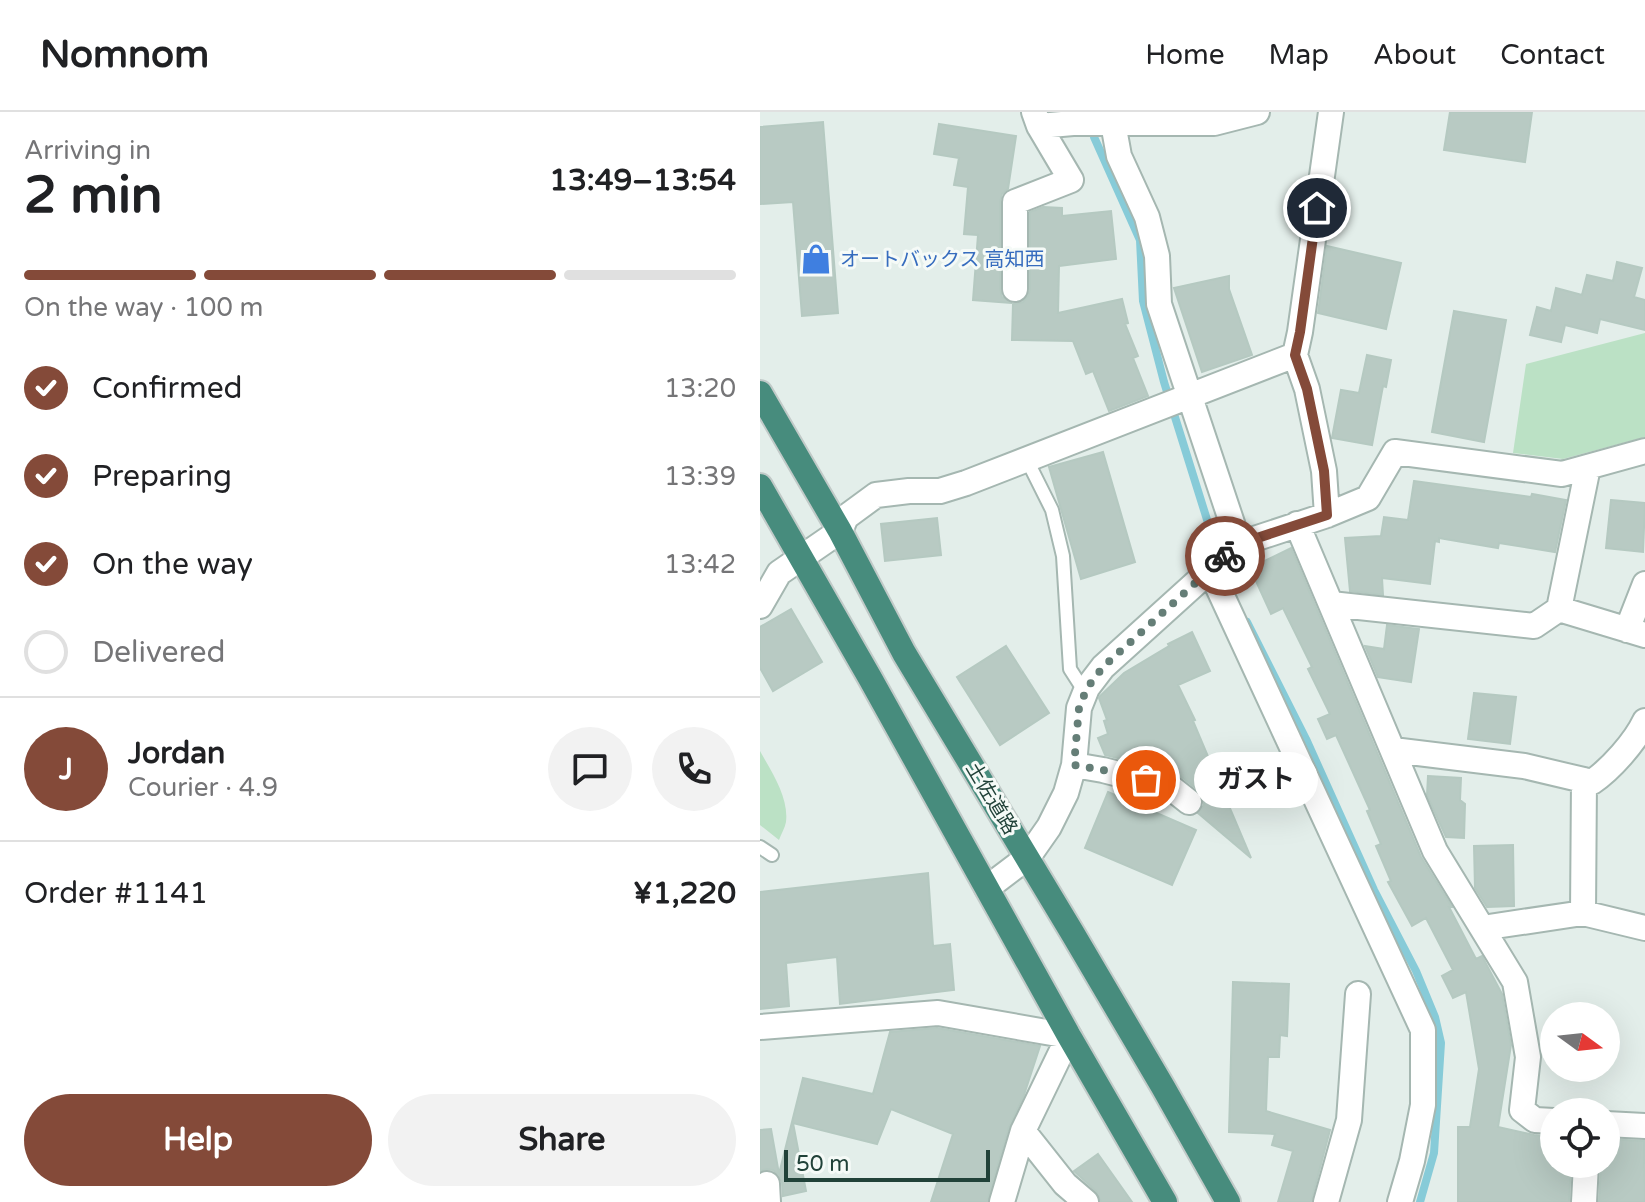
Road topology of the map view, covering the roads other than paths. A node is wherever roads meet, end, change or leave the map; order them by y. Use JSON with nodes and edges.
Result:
{"nodes":[{"id":1,"x":1257,"y":112,"type":"edge"},
{"id":2,"x":1331,"y":112,"type":"edge"},
{"id":3,"x":1113,"y":118,"type":"edge"},
{"id":4,"x":1036,"y":119,"type":"edge"},
{"id":5,"x":1015,"y":289,"type":"dead end"},
{"id":6,"x":1295,"y":355,"type":"junction"},
{"id":7,"x":760,"y":393,"type":"edge"},
{"id":8,"x":1190,"y":396,"type":"junction"},
{"id":9,"x":1645,"y":451,"type":"edge"},
{"id":10,"x":1026,"y":458,"type":"junction"},
{"id":11,"x":1588,"y":467,"type":"junction"},
{"id":12,"x":760,"y":486,"type":"edge"},
{"id":13,"x":1327,"y":515,"type":"junction"},
{"id":14,"x":1297,"y":524,"type":"junction"},
{"id":15,"x":840,"y":531,"type":"junction"},
{"id":16,"x":1239,"y":544,"type":"junction"},
{"id":17,"x":801,"y":558,"type":"junction"},
{"id":18,"x":1210,"y":570,"type":"junction"},
{"id":19,"x":770,"y":574,"type":"edge"},
{"id":20,"x":1645,"y":584,"type":"edge"},
{"id":21,"x":1331,"y":604,"type":"junction"},
{"id":22,"x":760,"y":606,"type":"edge"},
{"id":23,"x":1559,"y":609,"type":"junction"},
{"id":24,"x":1636,"y":633,"type":"edge"},
{"id":25,"x":1087,"y":688,"type":"junction"},
{"id":26,"x":1645,"y":721,"type":"edge"},
{"id":27,"x":1393,"y":750,"type":"junction"},
{"id":28,"x":1074,"y":765,"type":"junction"},
{"id":29,"x":1584,"y":780,"type":"junction"},
{"id":30,"x":1189,"y":802,"type":"dead end"},
{"id":31,"x":760,"y":847,"type":"edge"},
{"id":32,"x":772,"y":855,"type":"dead end"},
{"id":33,"x":1028,"y":857,"type":"junction"},
{"id":34,"x":987,"y":888,"type":"junction"},
{"id":35,"x":1583,"y":913,"type":"junction"},
{"id":36,"x":1482,"y":928,"type":"junction"},
{"id":37,"x":1645,"y":928,"type":"edge"},
{"id":38,"x":1358,"y":994,"type":"dead end"},
{"id":39,"x":760,"y":1027,"type":"edge"},
{"id":40,"x":1069,"y":1036,"type":"junction"},
{"id":41,"x":1540,"y":1120,"type":"edge"},
{"id":42,"x":1620,"y":1125,"type":"edge"},
{"id":43,"x":1645,"y":1126,"type":"edge"},
{"id":44,"x":1023,"y":1131,"type":"junction"},
{"id":45,"x":1585,"y":1178,"type":"edge"},
{"id":46,"x":1002,"y":1202,"type":"edge"},
{"id":47,"x":1086,"y":1202,"type":"edge"},
{"id":48,"x":1165,"y":1202,"type":"edge"},
{"id":49,"x":1228,"y":1202,"type":"edge"},
{"id":50,"x":1326,"y":1202,"type":"edge"},
{"id":51,"x":1400,"y":1202,"type":"edge"},
{"id":52,"x":1584,"y":1202,"type":"edge"}],
"edges":[{"from":1,"to":3,"type":"street"},
{"from":2,"to":6,"type":"street"},
{"from":3,"to":4,"type":"street"},
{"from":3,"to":8,"type":"street"},
{"from":4,"to":5,"type":"street"},
{"from":6,"to":8,"type":"street"},
{"from":6,"to":13,"type":"street"},
{"from":7,"to":15,"type":"highway","name":"土佐道路"},
{"from":8,"to":10,"type":"street"},
{"from":8,"to":16,"type":"street"},
{"from":9,"to":11,"type":"street"},
{"from":10,"to":15,"type":"street"},
{"from":10,"to":25,"type":"lane"},
{"from":11,"to":13,"type":"street"},
{"from":11,"to":23,"type":"street"},
{"from":12,"to":17,"type":"highway"},
{"from":13,"to":14,"type":"street"},
{"from":14,"to":16,"type":"street"},
{"from":14,"to":21,"type":"street"},
{"from":15,"to":17,"type":"street"},
{"from":15,"to":33,"type":"highway","name":"土佐道路"},
{"from":16,"to":18,"type":"street"},
{"from":17,"to":19,"type":"street"},
{"from":17,"to":34,"type":"highway"},
{"from":18,"to":25,"type":"street"},
{"from":18,"to":51,"type":"street"},
{"from":19,"to":22,"type":"street"},
{"from":20,"to":24,"type":"street"},
{"from":21,"to":23,"type":"street"},
{"from":21,"to":27,"type":"street"},
{"from":23,"to":24,"type":"street"},
{"from":25,"to":28,"type":"street"},
{"from":26,"to":29,"type":"street"},
{"from":27,"to":29,"type":"street"},
{"from":27,"to":36,"type":"street"},
{"from":28,"to":30,"type":"street"},
{"from":28,"to":33,"type":"street"},
{"from":29,"to":35,"type":"street"},
{"from":31,"to":32,"type":"lane"},
{"from":33,"to":34,"type":"street"},
{"from":33,"to":49,"type":"highway","name":"土佐道路"},
{"from":34,"to":40,"type":"highway"},
{"from":35,"to":36,"type":"street"},
{"from":35,"to":37,"type":"street"},
{"from":36,"to":41,"type":"street"},
{"from":38,"to":50,"type":"street"},
{"from":39,"to":40,"type":"street"},
{"from":40,"to":44,"type":"street"},
{"from":40,"to":48,"type":"highway"},
{"from":42,"to":43,"type":"street"},
{"from":44,"to":46,"type":"street"},
{"from":44,"to":47,"type":"street"},
{"from":45,"to":52,"type":"street"}]}
